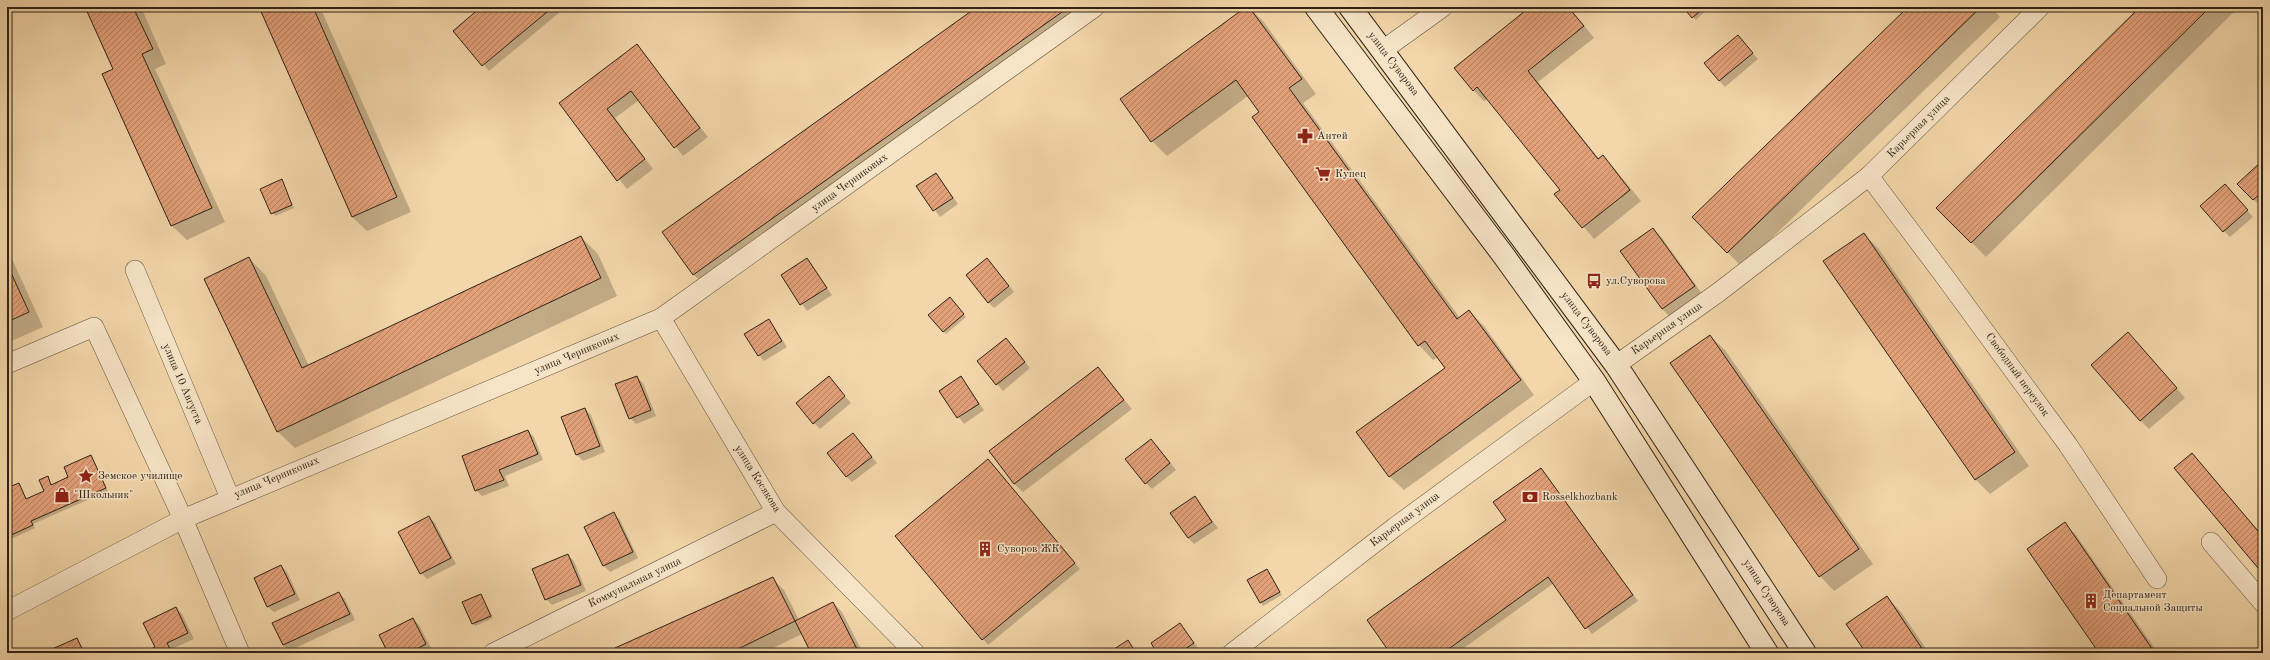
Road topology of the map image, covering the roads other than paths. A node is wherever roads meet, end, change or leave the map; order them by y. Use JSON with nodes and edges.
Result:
{"nodes":[{"id":1,"x":1095,"y":7,"type":"edge"},
{"id":2,"x":1316,"y":7,"type":"edge"},
{"id":3,"x":1350,"y":7,"type":"edge"},
{"id":4,"x":1443,"y":7,"type":"edge"},
{"id":5,"x":2040,"y":7,"type":"edge"},
{"id":6,"x":1383,"y":50,"type":"junction"},
{"id":7,"x":1869,"y":176,"type":"junction"},
{"id":8,"x":135,"y":270,"type":"dead end"},
{"id":9,"x":661,"y":318,"type":"junction"},
{"id":10,"x":7,"y":364,"type":"edge"},
{"id":11,"x":1616,"y":365,"type":"junction"},
{"id":12,"x":1594,"y":380,"type":"junction"},
{"id":13,"x":230,"y":498,"type":"junction"},
{"id":14,"x":776,"y":512,"type":"junction"},
{"id":15,"x":183,"y":519,"type":"junction"},
{"id":16,"x":2211,"y":542,"type":"dead end"},
{"id":17,"x":2157,"y":579,"type":"dead end"},
{"id":18,"x":2263,"y":603,"type":"edge"},
{"id":19,"x":7,"y":611,"type":"edge"},
{"id":20,"x":240,"y":653,"type":"edge"},
{"id":21,"x":493,"y":653,"type":"edge"},
{"id":22,"x":915,"y":653,"type":"edge"},
{"id":23,"x":1232,"y":653,"type":"edge"},
{"id":24,"x":1767,"y":653,"type":"edge"},
{"id":25,"x":1806,"y":653,"type":"edge"}],
"edges":[{"from":1,"to":9,"type":"street","name":"улица Черниковых"},
{"from":2,"to":12,"type":"main road"},
{"from":3,"to":6,"type":"main road","name":"улица Суворова"},
{"from":4,"to":6,"type":"street"},
{"from":5,"to":7,"type":"street","name":"Карьерная улица"},
{"from":6,"to":11,"type":"main road","name":"улица Суворова"},
{"from":7,"to":11,"type":"street","name":"Карьерная улица"},
{"from":7,"to":17,"type":"street","name":"Свободный переулок"},
{"from":8,"to":13,"type":"street","name":"улица 10 Августа"},
{"from":9,"to":13,"type":"street","name":"улица Черниковых"},
{"from":9,"to":14,"type":"street","name":"улица Косякова"},
{"from":10,"to":15,"type":"street"},
{"from":11,"to":12,"type":"main road","name":"Карьерная улица"},
{"from":11,"to":25,"type":"main road","name":"улица Суворова"},
{"from":12,"to":23,"type":"street","name":"Карьерная улица"},
{"from":12,"to":24,"type":"main road"},
{"from":13,"to":15,"type":"street","name":"улица Черниковых"},
{"from":14,"to":21,"type":"street","name":"Коммунальная улица"},
{"from":14,"to":22,"type":"street","name":"улица Косякова"},
{"from":15,"to":19,"type":"street","name":"улица Черниковых"},
{"from":15,"to":20,"type":"street"},
{"from":16,"to":18,"type":"street"}]}
